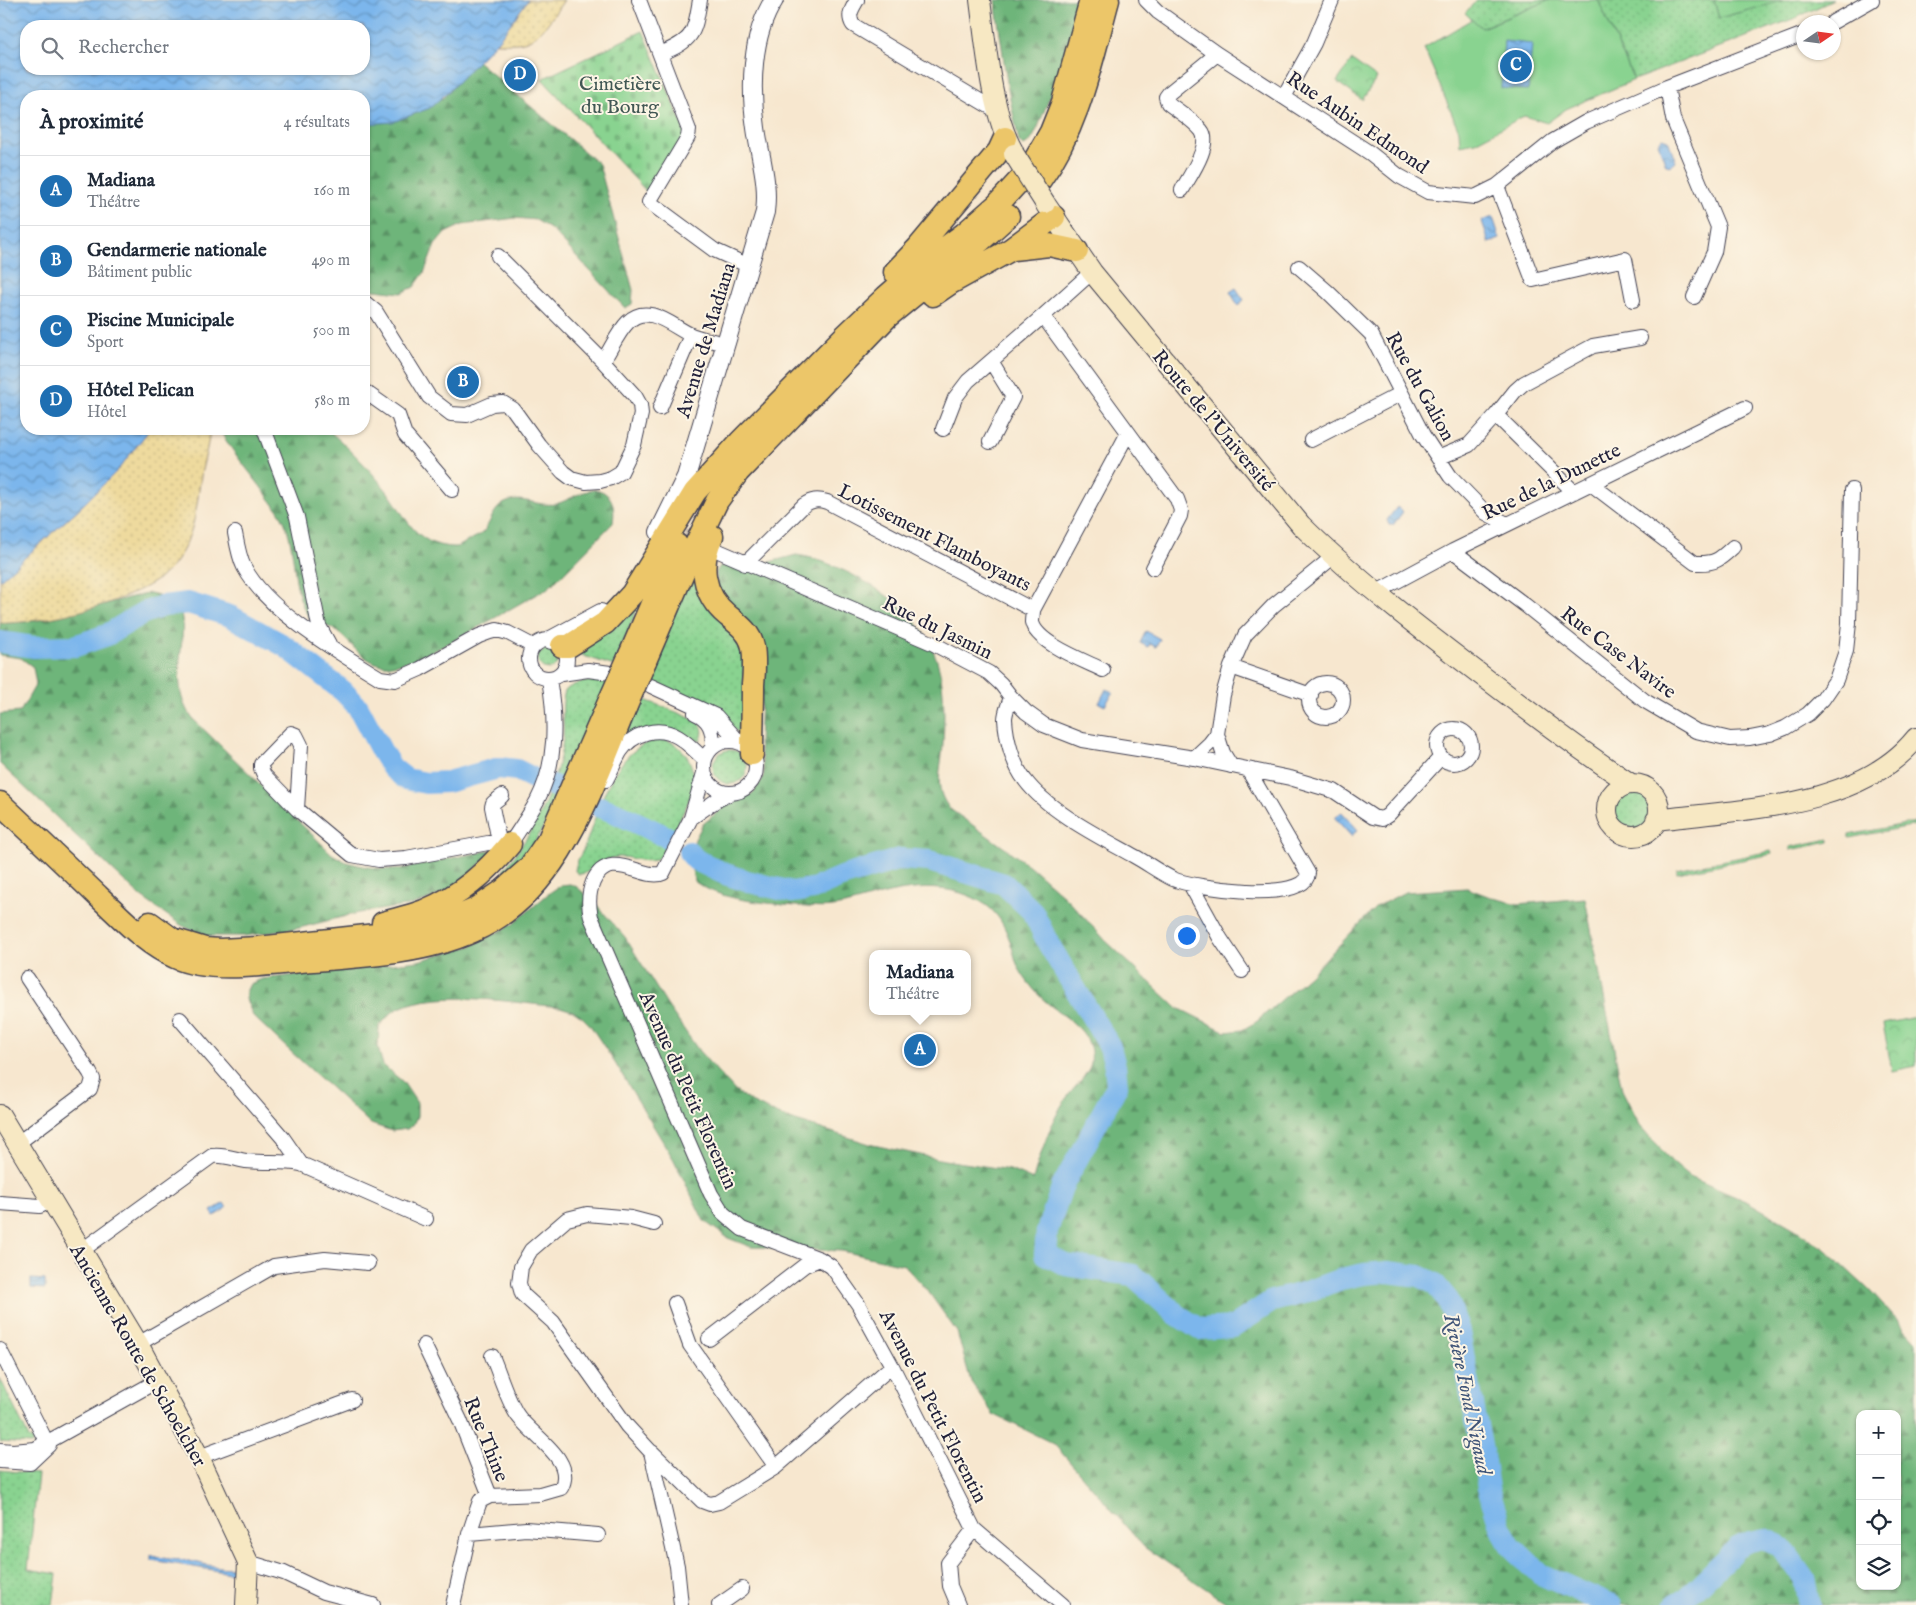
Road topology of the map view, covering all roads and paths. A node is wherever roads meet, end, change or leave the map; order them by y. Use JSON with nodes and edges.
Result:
{"nodes":[{"id":1,"x":639,"y":0,"type":"edge"},
{"id":2,"x":700,"y":0,"type":"edge"},
{"id":3,"x":774,"y":0,"type":"edge"},
{"id":4,"x":857,"y":0,"type":"edge"},
{"id":5,"x":980,"y":0,"type":"edge"},
{"id":6,"x":1091,"y":0,"type":"edge"},
{"id":7,"x":1108,"y":0,"type":"edge"},
{"id":8,"x":1146,"y":0,"type":"edge"},
{"id":9,"x":1872,"y":0,"type":"edge"},
{"id":10,"x":1327,"y":3,"type":"edge"},
{"id":11,"x":1841,"y":17,"type":"edge"},
{"id":12,"x":1796,"y":37,"type":"edge"},
{"id":13,"x":660,"y":54,"type":"junction"},
{"id":14,"x":1217,"y":54,"type":"junction"},
{"id":15,"x":1668,"y":86,"type":"junction"},
{"id":16,"x":1284,"y":97,"type":"junction"},
{"id":17,"x":997,"y":111,"type":"junction"},
{"id":18,"x":1030,"y":179,"type":"junction"},
{"id":19,"x":1497,"y":186,"type":"junction"},
{"id":20,"x":1182,"y":190,"type":"dead end"},
{"id":21,"x":1010,"y":250,"type":"junction"},
{"id":22,"x":1077,"y":251,"type":"junction"},
{"id":23,"x":498,"y":256,"type":"dead end"},
{"id":24,"x":749,"y":266,"type":"junction"},
{"id":25,"x":1299,"y":267,"type":"dead end"},
{"id":26,"x":1092,"y":272,"type":"junction"},
{"id":27,"x":1694,"y":297,"type":"dead end"},
{"id":28,"x":1633,"y":300,"type":"dead end"},
{"id":29,"x":370,"y":307,"type":"edge"},
{"id":30,"x":1043,"y":316,"type":"junction"},
{"id":31,"x":692,"y":335,"type":"junction"},
{"id":32,"x":1640,"y":338,"type":"dead end"},
{"id":33,"x":725,"y":344,"type":"junction"},
{"id":34,"x":853,"y":352,"type":"junction"},
{"id":35,"x":603,"y":361,"type":"junction"},
{"id":36,"x":991,"y":361,"type":"junction"},
{"id":37,"x":806,"y":388,"type":"junction"},
{"id":38,"x":1400,"y":394,"type":"junction"},
{"id":39,"x":370,"y":395,"type":"edge"},
{"id":40,"x":660,"y":408,"type":"dead end"},
{"id":41,"x":1745,"y":408,"type":"dead end"},
{"id":42,"x":1496,"y":415,"type":"junction"},
{"id":43,"x":943,"y":428,"type":"dead end"},
{"id":44,"x":1128,"y":433,"type":"junction"},
{"id":45,"x":266,"y":435,"type":"edge"},
{"id":46,"x":1311,"y":440,"type":"dead end"},
{"id":47,"x":740,"y":442,"type":"junction"},
{"id":48,"x":990,"y":442,"type":"dead end"},
{"id":49,"x":1438,"y":458,"type":"junction"},
{"id":50,"x":1591,"y":484,"type":"junction"},
{"id":51,"x":452,"y":490,"type":"dead end"},
{"id":52,"x":1852,"y":490,"type":"dead end"},
{"id":53,"x":1574,"y":492,"type":"junction"},
{"id":54,"x":1507,"y":524,"type":"junction"},
{"id":55,"x":235,"y":533,"type":"dead end"},
{"id":56,"x":1733,"y":547,"type":"dead end"},
{"id":57,"x":714,"y":550,"type":"tunnel mouth"},
{"id":58,"x":1453,"y":551,"type":"junction"},
{"id":59,"x":1333,"y":557,"type":"junction"},
{"id":60,"x":745,"y":564,"type":"junction"},
{"id":61,"x":1153,"y":568,"type":"dead end"},
{"id":62,"x":1375,"y":593,"type":"junction"},
{"id":63,"x":1033,"y":610,"type":"junction"},
{"id":64,"x":533,"y":646,"type":"junction"},
{"id":65,"x":559,"y":646,"type":"junction"},
{"id":66,"x":332,"y":649,"type":"junction"},
{"id":67,"x":624,"y":664,"type":"junction"},
{"id":68,"x":1230,"y":667,"type":"junction"},
{"id":69,"x":1103,"y":670,"type":"dead end"},
{"id":70,"x":555,"y":676,"type":"junction"},
{"id":71,"x":1311,"y":695,"type":"dead end"},
{"id":72,"x":1011,"y":697,"type":"junction"},
{"id":73,"x":1217,"y":734,"type":"junction"},
{"id":74,"x":1916,"y":738,"type":"edge"},
{"id":75,"x":713,"y":746,"type":"junction"},
{"id":76,"x":1577,"y":747,"type":"junction"},
{"id":77,"x":746,"y":748,"type":"junction"},
{"id":78,"x":1441,"y":757,"type":"dead end"},
{"id":79,"x":1194,"y":758,"type":"junction"},
{"id":80,"x":1231,"y":766,"type":"junction"},
{"id":81,"x":704,"y":767,"type":"junction"},
{"id":82,"x":1248,"y":770,"type":"junction"},
{"id":83,"x":1631,"y":784,"type":"junction"},
{"id":84,"x":0,"y":785,"type":"edge"},
{"id":85,"x":590,"y":785,"type":"junction"},
{"id":86,"x":729,"y":794,"type":"junction"},
{"id":87,"x":1612,"y":794,"type":"junction"},
{"id":88,"x":502,"y":796,"type":"dead end"},
{"id":89,"x":1656,"y":800,"type":"junction"},
{"id":90,"x":0,"y":803,"type":"edge"},
{"id":91,"x":298,"y":808,"type":"junction"},
{"id":92,"x":1712,"y":813,"type":"junction"},
{"id":93,"x":575,"y":817,"type":"junction"},
{"id":94,"x":691,"y":818,"type":"junction"},
{"id":95,"x":1656,"y":820,"type":"junction"},
{"id":96,"x":504,"y":842,"type":"junction"},
{"id":97,"x":1190,"y":884,"type":"junction"},
{"id":98,"x":332,"y":938,"type":"junction"},
{"id":99,"x":1242,"y":970,"type":"dead end"},
{"id":100,"x":27,"y":978,"type":"dead end"},
{"id":101,"x":180,"y":1020,"type":"dead end"},
{"id":102,"x":0,"y":1115,"type":"edge"},
{"id":103,"x":18,"y":1143,"type":"junction"},
{"id":104,"x":301,"y":1164,"type":"junction"},
{"id":105,"x":51,"y":1201,"type":"junction"},
{"id":106,"x":0,"y":1203,"type":"edge"},
{"id":107,"x":426,"y":1219,"type":"dead end"},
{"id":108,"x":654,"y":1224,"type":"dead end"},
{"id":109,"x":81,"y":1251,"type":"junction"},
{"id":110,"x":820,"y":1259,"type":"junction"},
{"id":111,"x":368,"y":1263,"type":"dead end"},
{"id":112,"x":675,"y":1303,"type":"dead end"},
{"id":113,"x":709,"y":1339,"type":"dead end"},
{"id":114,"x":138,"y":1344,"type":"junction"},
{"id":115,"x":424,"y":1345,"type":"dead end"},
{"id":116,"x":0,"y":1350,"type":"edge"},
{"id":117,"x":492,"y":1356,"type":"dead end"},
{"id":118,"x":892,"y":1366,"type":"junction"},
{"id":119,"x":159,"y":1380,"type":"junction"},
{"id":120,"x":352,"y":1400,"type":"dead end"},
{"id":121,"x":50,"y":1441,"type":"junction"},
{"id":122,"x":0,"y":1450,"type":"edge"},
{"id":123,"x":652,"y":1452,"type":"junction"},
{"id":124,"x":199,"y":1457,"type":"junction"},
{"id":125,"x":0,"y":1461,"type":"edge"},
{"id":126,"x":776,"y":1467,"type":"junction"},
{"id":127,"x":490,"y":1496,"type":"junction"},
{"id":128,"x":974,"y":1529,"type":"junction"},
{"id":129,"x":470,"y":1534,"type":"junction"},
{"id":130,"x":598,"y":1534,"type":"dead end"},
{"id":131,"x":248,"y":1562,"type":"junction"},
{"id":132,"x":742,"y":1589,"type":"dead end"},
{"id":133,"x":246,"y":1605,"type":"edge"},
{"id":134,"x":372,"y":1605,"type":"edge"},
{"id":135,"x":453,"y":1605,"type":"edge"},
{"id":136,"x":681,"y":1605,"type":"edge"},
{"id":137,"x":719,"y":1605,"type":"edge"},
{"id":138,"x":958,"y":1605,"type":"edge"},
{"id":139,"x":1064,"y":1605,"type":"edge"}],
"edges":[{"from":1,"to":13,"type":"street"},
{"from":2,"to":13,"type":"street"},
{"from":3,"to":24,"type":"street","name":"Avenue de Madiana"},
{"from":4,"to":17,"type":"street"},
{"from":5,"to":17,"type":"main road","name":"Route de l'Université"},
{"from":6,"to":18,"type":"main road"},
{"from":7,"to":18,"type":"main road"},
{"from":8,"to":14,"type":"street","name":"Rue Aubin Edmond"},
{"from":9,"to":11,"type":"street"},
{"from":10,"to":16,"type":"street"},
{"from":12,"to":15,"type":"street","name":"Rue Aubin Edmond"},
{"from":13,"to":24,"type":"street"},
{"from":14,"to":16,"type":"street","name":"Rue Aubin Edmond"},
{"from":14,"to":20,"type":"street"},
{"from":15,"to":19,"type":"street","name":"Rue Aubin Edmond"},
{"from":15,"to":27,"type":"street"},
{"from":16,"to":19,"type":"street","name":"Rue Aubin Edmond"},
{"from":17,"to":18,"type":"main road","name":"Route de l'Université"},
{"from":18,"to":21,"type":"main road"},
{"from":18,"to":22,"type":"main road","name":"Route de l'Université"},
{"from":18,"to":34,"type":"main road"},
{"from":18,"to":37,"type":"main road"},
{"from":18,"to":37,"type":"main road"},
{"from":19,"to":28,"type":"street"},
{"from":21,"to":22,"type":"main road"},
{"from":21,"to":34,"type":"main road"},
{"from":22,"to":26,"type":"main road","name":"Route de l'Université"},
{"from":23,"to":35,"type":"street"},
{"from":24,"to":33,"type":"street","name":"Avenue de Madiana"},
{"from":25,"to":38,"type":"street","name":"Rue du Galion"},
{"from":26,"to":30,"type":"street"},
{"from":26,"to":59,"type":"main road","name":"Route de l'Université"},
{"from":29,"to":35,"type":"street"},
{"from":30,"to":36,"type":"street"},
{"from":30,"to":44,"type":"street"},
{"from":31,"to":33,"type":"street"},
{"from":31,"to":35,"type":"street"},
{"from":31,"to":40,"type":"street"},
{"from":32,"to":42,"type":"street"},
{"from":33,"to":65,"type":"street","name":"Avenue de Madiana"},
{"from":34,"to":37,"type":"main road"},
{"from":36,"to":43,"type":"street"},
{"from":36,"to":48,"type":"street"},
{"from":37,"to":47,"type":"main road"},
{"from":37,"to":67,"type":"main road"},
{"from":37,"to":77,"type":"main road"},
{"from":38,"to":46,"type":"street"},
{"from":38,"to":49,"type":"street","name":"Rue du Galion"},
{"from":39,"to":51,"type":"street"},
{"from":41,"to":50,"type":"street","name":"Rue de la Dunette"},
{"from":42,"to":49,"type":"street"},
{"from":42,"to":53,"type":"street"},
{"from":44,"to":61,"type":"street"},
{"from":44,"to":63,"type":"street"},
{"from":45,"to":66,"type":"street"},
{"from":47,"to":65,"type":"main road"},
{"from":47,"to":67,"type":"main road"},
{"from":49,"to":54,"type":"street","name":"Rue du Galion"},
{"from":50,"to":53,"type":"street","name":"Rue de la Dunette"},
{"from":50,"to":56,"type":"street"},
{"from":52,"to":58,"type":"street","name":"Rue Case Navire"},
{"from":53,"to":54,"type":"street","name":"Rue de la Dunette"},
{"from":54,"to":58,"type":"street","name":"Rue de la Dunette"},
{"from":55,"to":66,"type":"street"},
{"from":57,"to":60,"type":"street","name":"Rue du Jasmin"},
{"from":58,"to":62,"type":"street","name":"Rue de la Dunette"},
{"from":59,"to":62,"type":"main road","name":"Route de l'Université"},
{"from":59,"to":68,"type":"street"},
{"from":60,"to":63,"type":"street","name":"Lotissement Flamboyants"},
{"from":60,"to":72,"type":"street","name":"Rue du Jasmin"},
{"from":62,"to":76,"type":"main road","name":"Route de l'Université"},
{"from":63,"to":69,"type":"street","name":"Lotissement Flamboyants"},
{"from":64,"to":65,"type":"street"},
{"from":64,"to":66,"type":"street"},
{"from":64,"to":70,"type":"street"},
{"from":65,"to":67,"type":"street"},
{"from":65,"to":70,"type":"street"},
{"from":67,"to":70,"type":"street"},
{"from":67,"to":85,"type":"main road","bridge":true},
{"from":68,"to":71,"type":"street"},
{"from":68,"to":73,"type":"street"},
{"from":70,"to":96,"type":"street"},
{"from":72,"to":79,"type":"street","name":"Rue du Jasmin"},
{"from":72,"to":97,"type":"street"},
{"from":73,"to":79,"type":"street"},
{"from":73,"to":80,"type":"street"},
{"from":74,"to":92,"type":"main road","name":"Route de l'Université"},
{"from":75,"to":77,"type":"street"},
{"from":75,"to":77,"type":"street"},
{"from":75,"to":81,"type":"street"},
{"from":76,"to":83,"type":"main road","name":"Route de l'Université"},
{"from":76,"to":87,"type":"main road","name":"Route de l'Université"},
{"from":77,"to":86,"type":"street"},
{"from":78,"to":82,"type":"street","name":"Rue du Jasmin"},
{"from":79,"to":80,"type":"street","name":"Rue du Jasmin"},
{"from":80,"to":82,"type":"street","name":"Rue du Jasmin"},
{"from":81,"to":85,"type":"street"},
{"from":81,"to":86,"type":"street"},
{"from":81,"to":94,"type":"street"},
{"from":82,"to":97,"type":"street"},
{"from":83,"to":87,"type":"main road"},
{"from":83,"to":89,"type":"main road","name":"Route de l'Université"},
{"from":84,"to":98,"type":"main road"},
{"from":85,"to":93,"type":"main road"},
{"from":86,"to":94,"type":"street"},
{"from":87,"to":95,"type":"main road"},
{"from":88,"to":96,"type":"street"},
{"from":89,"to":92,"type":"main road","name":"Route de l'Université"},
{"from":89,"to":95,"type":"main road"},
{"from":90,"to":93,"type":"main road"},
{"from":91,"to":91,"type":"street"},
{"from":91,"to":96,"type":"street"},
{"from":92,"to":95,"type":"main road","name":"Route de l'Université"},
{"from":93,"to":98,"type":"main road"},
{"from":94,"to":110,"type":"street","name":"Avenue du Petit Florentin"},
{"from":96,"to":98,"type":"main road"},
{"from":97,"to":99,"type":"street"},
{"from":100,"to":103,"type":"street"},
{"from":101,"to":104,"type":"street"},
{"from":102,"to":103,"type":"main road","name":"Ancienne Route de Schoelcher"},
{"from":103,"to":105,"type":"main road","name":"Ancienne Route de Schoelcher"},
{"from":104,"to":107,"type":"street"},
{"from":104,"to":109,"type":"street"},
{"from":105,"to":106,"type":"street"},
{"from":105,"to":109,"type":"main road","name":"Ancienne Route de Schoelcher"},
{"from":108,"to":123,"type":"street"},
{"from":109,"to":114,"type":"main road","name":"Ancienne Route de Schoelcher"},
{"from":110,"to":113,"type":"street"},
{"from":110,"to":118,"type":"street","name":"Avenue du Petit Florentin"},
{"from":111,"to":114,"type":"street"},
{"from":112,"to":126,"type":"street"},
{"from":114,"to":119,"type":"main road","name":"Ancienne Route de Schoelcher"},
{"from":115,"to":127,"type":"street","name":"Rue Thine"},
{"from":116,"to":121,"type":"street"},
{"from":117,"to":127,"type":"street"},
{"from":118,"to":126,"type":"street"},
{"from":118,"to":128,"type":"street","name":"Avenue du Petit Florentin"},
{"from":119,"to":121,"type":"street"},
{"from":119,"to":124,"type":"main road","name":"Ancienne Route de Schoelcher"},
{"from":120,"to":124,"type":"street"},
{"from":121,"to":122,"type":"street"},
{"from":121,"to":125,"type":"street"},
{"from":123,"to":126,"type":"street"},
{"from":123,"to":136,"type":"street"},
{"from":124,"to":131,"type":"main road","name":"Ancienne Route de Schoelcher"},
{"from":127,"to":129,"type":"street","name":"Rue Thine"},
{"from":128,"to":138,"type":"street"},
{"from":128,"to":139,"type":"street","name":"Avenue du Petit Florentin"},
{"from":129,"to":130,"type":"street"},
{"from":129,"to":135,"type":"street","name":"Rue Thine"},
{"from":131,"to":133,"type":"main road","name":"Ancienne Route de Schoelcher"},
{"from":131,"to":134,"type":"street"},
{"from":132,"to":137,"type":"street"}]}
